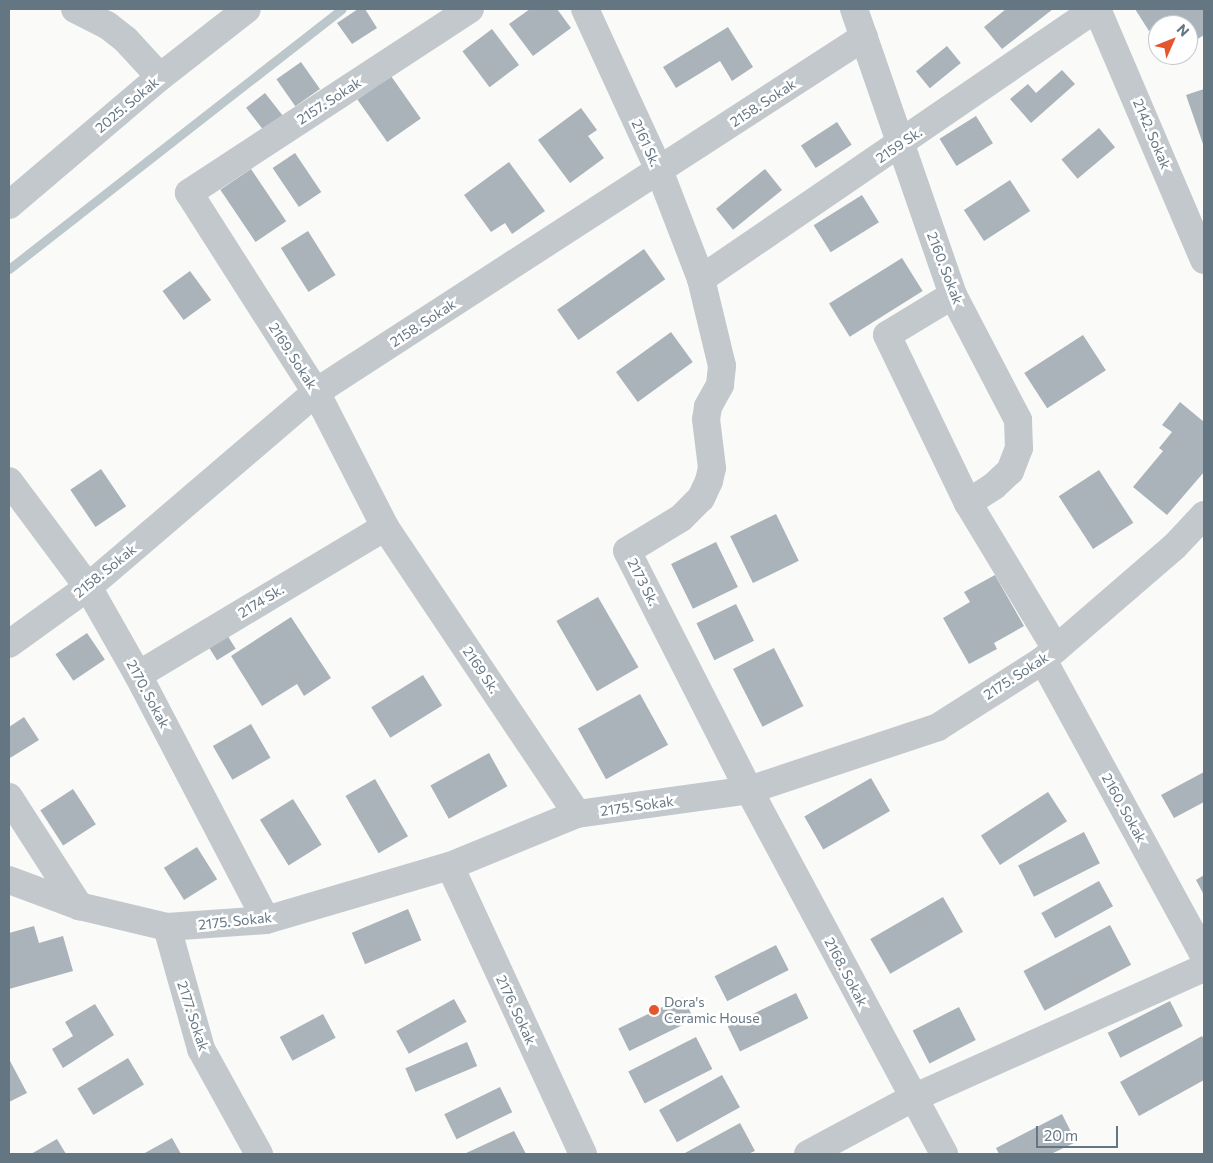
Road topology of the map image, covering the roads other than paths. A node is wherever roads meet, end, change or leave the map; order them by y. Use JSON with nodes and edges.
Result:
{"nodes":[{"id":1,"x":75,"y":9,"type":"edge"},
{"id":2,"x":247,"y":9,"type":"edge"},
{"id":3,"x":470,"y":9,"type":"edge"},
{"id":4,"x":585,"y":9,"type":"edge"},
{"id":5,"x":854,"y":9,"type":"edge"},
{"id":6,"x":1097,"y":9,"type":"edge"},
{"id":7,"x":864,"y":37,"type":"junction"},
{"id":8,"x":160,"y":76,"type":"junction"},
{"id":9,"x":900,"y":144,"type":"junction"},
{"id":10,"x":659,"y":170,"type":"junction"},
{"id":11,"x":189,"y":193,"type":"joint"},
{"id":12,"x":9,"y":205,"type":"edge"},
{"id":13,"x":1204,"y":260,"type":"edge"},
{"id":14,"x":700,"y":279,"type":"junction"},
{"id":15,"x":953,"y":295,"type":"junction"},
{"id":16,"x":722,"y":366,"type":"joint"},
{"id":17,"x":316,"y":392,"type":"junction"},
{"id":18,"x":9,"y":481,"type":"edge"},
{"id":19,"x":968,"y":503,"type":"junction"},
{"id":20,"x":1204,"y":515,"type":"edge"},
{"id":21,"x":385,"y":527,"type":"junction"},
{"id":22,"x":88,"y":587,"type":"junction"},
{"id":23,"x":9,"y":644,"type":"edge"},
{"id":24,"x":1050,"y":654,"type":"junction"},
{"id":25,"x":138,"y":675,"type":"junction"},
{"id":26,"x":749,"y":790,"type":"junction"},
{"id":27,"x":9,"y":797,"type":"edge"},
{"id":28,"x":577,"y":814,"type":"junction"},
{"id":29,"x":450,"y":866,"type":"junction"},
{"id":30,"x":9,"y":880,"type":"edge"},
{"id":31,"x":79,"y":906,"type":"junction"},
{"id":32,"x":266,"y":920,"type":"junction"},
{"id":33,"x":167,"y":927,"type":"junction"},
{"id":34,"x":1204,"y":955,"type":"edge"},
{"id":35,"x":1204,"y":968,"type":"edge"},
{"id":36,"x":913,"y":1098,"type":"junction"},
{"id":37,"x":259,"y":1154,"type":"edge"},
{"id":38,"x":583,"y":1154,"type":"edge"},
{"id":39,"x":808,"y":1154,"type":"edge"},
{"id":40,"x":944,"y":1154,"type":"edge"}],
"edges":[{"from":1,"to":8,"type":"street"},
{"from":2,"to":8,"type":"street","name":"2025. Sokak"},
{"from":3,"to":11,"type":"street","name":"2157. Sokak"},
{"from":4,"to":10,"type":"street","name":"2161 Sk."},
{"from":5,"to":7,"type":"street","name":"2160. Sokak"},
{"from":6,"to":9,"type":"street","name":"2159 Sk."},
{"from":6,"to":13,"type":"street","name":"2142. Sokak"},
{"from":7,"to":9,"type":"street","name":"2160. Sokak"},
{"from":7,"to":10,"type":"street","name":"2158. Sokak"},
{"from":8,"to":12,"type":"street","name":"2025. Sokak"},
{"from":9,"to":14,"type":"street","name":"2159 Sk."},
{"from":9,"to":15,"type":"street","name":"2160. Sokak"},
{"from":10,"to":14,"type":"street","name":"2161 Sk."},
{"from":10,"to":17,"type":"street","name":"2158. Sokak"},
{"from":11,"to":17,"type":"street","name":"2169. Sokak"},
{"from":14,"to":16,"type":"street","name":"2161 Sk."},
{"from":15,"to":19,"type":"street","name":"2160. Sokak"},
{"from":15,"to":19,"type":"street","name":"2160. Sokak"},
{"from":16,"to":26,"type":"street","name":"2173 Sk."},
{"from":17,"to":21,"type":"street","name":"2169. Sokak"},
{"from":17,"to":22,"type":"street","name":"2158. Sokak"},
{"from":18,"to":22,"type":"street","name":"2170. Sokak"},
{"from":19,"to":24,"type":"street","name":"2160. Sokak"},
{"from":20,"to":24,"type":"street","name":"2175. Sokak"},
{"from":21,"to":25,"type":"street","name":"2174 Sk."},
{"from":21,"to":28,"type":"street","name":"2169 Sk."},
{"from":22,"to":23,"type":"street","name":"2158. Sokak"},
{"from":22,"to":25,"type":"street","name":"2170. Sokak"},
{"from":24,"to":26,"type":"street","name":"2175. Sokak"},
{"from":24,"to":34,"type":"street","name":"2160. Sokak"},
{"from":25,"to":32,"type":"street","name":"2170. Sokak"},
{"from":26,"to":28,"type":"street","name":"2175. Sokak"},
{"from":26,"to":36,"type":"street","name":"2168. Sokak"},
{"from":27,"to":31,"type":"street"},
{"from":28,"to":29,"type":"street","name":"2175. Sokak"},
{"from":29,"to":32,"type":"street","name":"2175. Sokak"},
{"from":29,"to":38,"type":"street","name":"2176. Sokak"},
{"from":30,"to":31,"type":"street","name":"2175. Sokak"},
{"from":31,"to":33,"type":"street","name":"2175. Sokak"},
{"from":32,"to":33,"type":"street","name":"2175. Sokak"},
{"from":33,"to":37,"type":"street","name":"2177. Sokak"},
{"from":35,"to":36,"type":"street"},
{"from":36,"to":39,"type":"street"},
{"from":36,"to":40,"type":"street","name":"2168. Sokak"}]}
